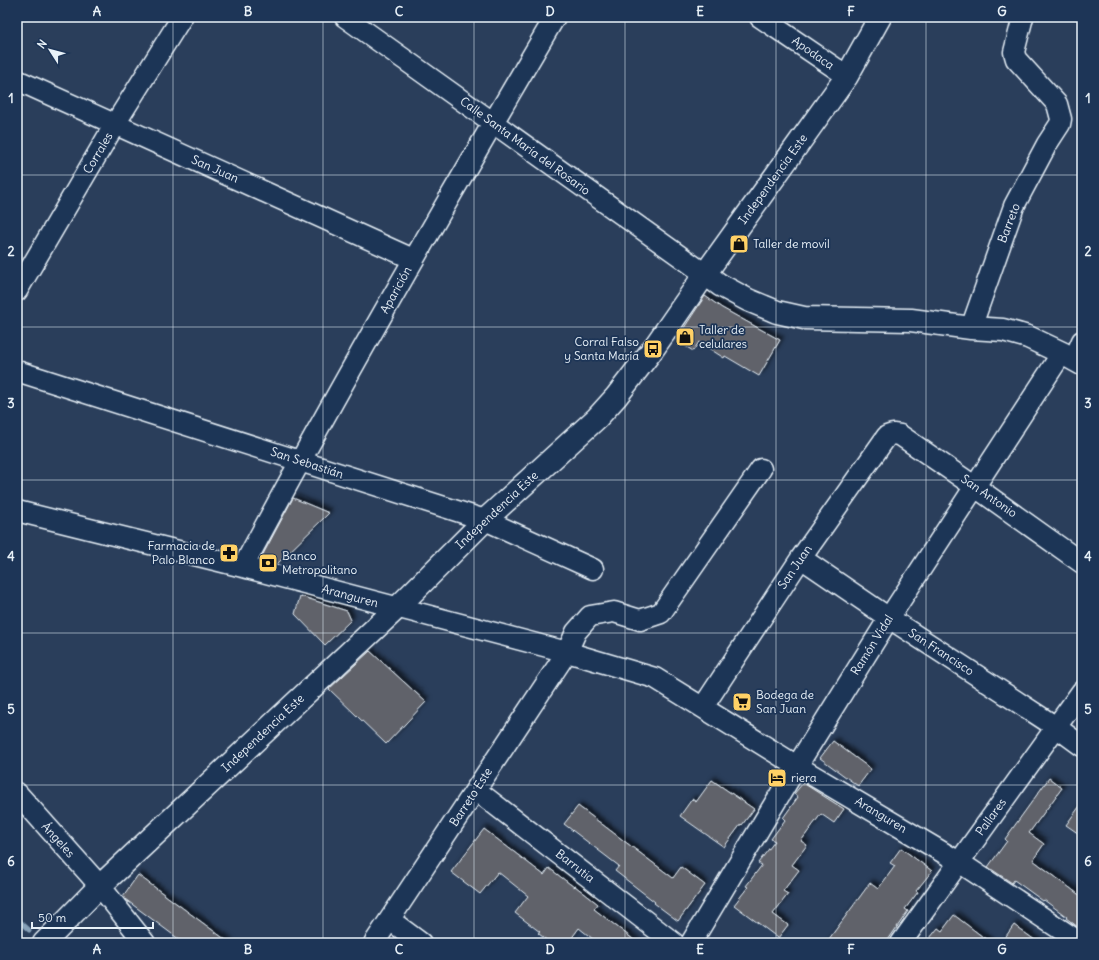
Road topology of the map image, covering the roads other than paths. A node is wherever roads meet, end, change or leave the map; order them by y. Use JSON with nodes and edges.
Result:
{"nodes":[{"id":1,"x":182,"y":17,"type":"edge"},
{"id":2,"x":345,"y":17,"type":"edge"},
{"id":3,"x":555,"y":17,"type":"edge"},
{"id":4,"x":760,"y":17,"type":"edge"},
{"id":5,"x":880,"y":17,"type":"edge"},
{"id":6,"x":1023,"y":17,"type":"edge"},
{"id":7,"x":846,"y":76,"type":"junction"},
{"id":8,"x":17,"y":80,"type":"edge"},
{"id":9,"x":493,"y":122,"type":"junction"},
{"id":10,"x":115,"y":124,"type":"junction"},
{"id":11,"x":413,"y":259,"type":"junction"},
{"id":12,"x":705,"y":274,"type":"junction"},
{"id":13,"x":17,"y":291,"type":"edge"},
{"id":14,"x":971,"y":328,"type":"junction"},
{"id":15,"x":1075,"y":354,"type":"edge"},
{"id":16,"x":17,"y":371,"type":"edge"},
{"id":17,"x":893,"y":434,"type":"joint"},
{"id":18,"x":300,"y":461,"type":"junction"},
{"id":19,"x":762,"y":468,"type":"dead end"},
{"id":20,"x":974,"y":486,"type":"junction"},
{"id":21,"x":17,"y":511,"type":"edge"},
{"id":22,"x":485,"y":520,"type":"junction"},
{"id":23,"x":801,"y":558,"type":"junction"},
{"id":24,"x":1082,"y":563,"type":"edge"},
{"id":25,"x":243,"y":567,"type":"junction"},
{"id":26,"x":593,"y":569,"type":"dead end"},
{"id":27,"x":397,"y":608,"type":"junction"},
{"id":28,"x":889,"y":618,"type":"junction"},
{"id":29,"x":567,"y":652,"type":"junction"},
{"id":30,"x":1082,"y":691,"type":"edge"},
{"id":31,"x":703,"y":707,"type":"junction"},
{"id":32,"x":1056,"y":727,"type":"junction"},
{"id":33,"x":1082,"y":746,"type":"edge"},
{"id":34,"x":797,"y":766,"type":"junction"},
{"id":35,"x":476,"y":790,"type":"junction"},
{"id":36,"x":17,"y":793,"type":"edge"},
{"id":37,"x":959,"y":862,"type":"junction"},
{"id":38,"x":100,"y":886,"type":"junction"},
{"id":39,"x":390,"y":920,"type":"junction"},
{"id":40,"x":44,"y":943,"type":"edge"},
{"id":41,"x":145,"y":943,"type":"edge"},
{"id":42,"x":374,"y":943,"type":"edge"},
{"id":43,"x":421,"y":943,"type":"edge"},
{"id":44,"x":674,"y":943,"type":"edge"},
{"id":45,"x":691,"y":943,"type":"edge"},
{"id":46,"x":901,"y":943,"type":"edge"},
{"id":47,"x":1081,"y":943,"type":"edge"}],
"edges":[{"from":1,"to":10,"type":"street","name":"Corrales"},
{"from":2,"to":9,"type":"street","name":"Calle Santa María del Rosario"},
{"from":3,"to":9,"type":"street","name":"Aparición"},
{"from":4,"to":7,"type":"street","name":"Apodaca"},
{"from":5,"to":7,"type":"main road","name":"Independencia Este"},
{"from":6,"to":14,"type":"street","name":"Barreto"},
{"from":7,"to":12,"type":"main road","name":"Independencia Este"},
{"from":8,"to":10,"type":"street","name":"San Juan"},
{"from":9,"to":11,"type":"street","name":"Aparición"},
{"from":9,"to":12,"type":"street","name":"Calle Santa María del Rosario"},
{"from":10,"to":11,"type":"street","name":"San Juan"},
{"from":10,"to":13,"type":"street","name":"Corrales"},
{"from":11,"to":18,"type":"street","name":"Aparición"},
{"from":12,"to":14,"type":"main road"},
{"from":12,"to":22,"type":"main road","name":"Independencia Este"},
{"from":14,"to":15,"type":"main road"},
{"from":15,"to":20,"type":"street","name":"Ramón Vidal"},
{"from":16,"to":18,"type":"street","name":"San Sebastián"},
{"from":17,"to":20,"type":"street","name":"San Antonio"},
{"from":17,"to":23,"type":"street","name":"San Juan"},
{"from":18,"to":22,"type":"street","name":"San Sebastián"},
{"from":18,"to":25,"type":"street","name":"Aparición"},
{"from":19,"to":29,"type":"street","name":"Barreto Este"},
{"from":20,"to":24,"type":"street","name":"San Antonio"},
{"from":20,"to":28,"type":"street","name":"Ramón Vidal"},
{"from":21,"to":25,"type":"street","name":"Aranguren"},
{"from":22,"to":26,"type":"street","name":"San Sebastián"},
{"from":22,"to":27,"type":"main road","name":"Independencia Este"},
{"from":23,"to":28,"type":"street","name":"San Francisco"},
{"from":23,"to":31,"type":"street","name":"San Juan"},
{"from":25,"to":27,"type":"street","name":"Aranguren"},
{"from":27,"to":29,"type":"street","name":"Aranguren"},
{"from":27,"to":38,"type":"main road","name":"Independencia Este"},
{"from":28,"to":32,"type":"street","name":"San Francisco"},
{"from":28,"to":34,"type":"street","name":"Ramón Vidal"},
{"from":29,"to":31,"type":"street","name":"Aranguren"},
{"from":29,"to":35,"type":"street","name":"Barreto Este"},
{"from":30,"to":32,"type":"street","name":"Pallares"},
{"from":31,"to":34,"type":"street","name":"Aranguren"},
{"from":32,"to":33,"type":"street","name":"San Francisco"},
{"from":32,"to":37,"type":"street","name":"Pallares"},
{"from":34,"to":37,"type":"street","name":"Aranguren"},
{"from":34,"to":45,"type":"street","name":"Ramón Vidal"},
{"from":35,"to":39,"type":"street","name":"Barreto Este"},
{"from":35,"to":44,"type":"street","name":"Barrutia"},
{"from":36,"to":38,"type":"street","name":"Ángeles"},
{"from":37,"to":46,"type":"street","name":"Pallares"},
{"from":37,"to":47,"type":"street","name":"Aranguren"},
{"from":38,"to":40,"type":"main road","name":"Independencia Este"},
{"from":38,"to":41,"type":"street","name":"Ángeles"},
{"from":39,"to":42,"type":"street","name":"Barreto Este"},
{"from":39,"to":43,"type":"street"}]}
